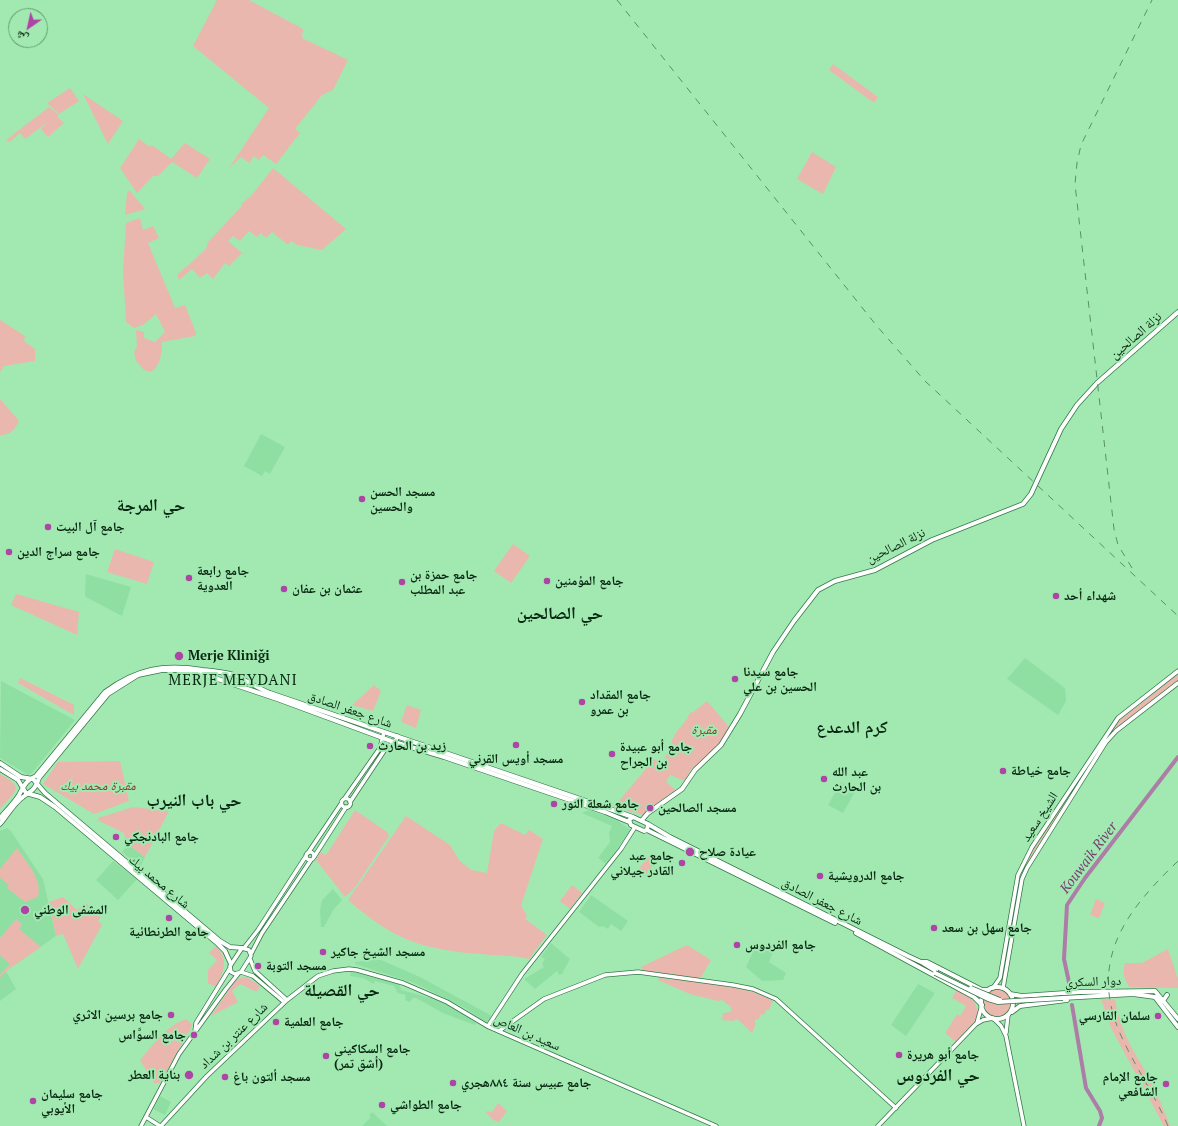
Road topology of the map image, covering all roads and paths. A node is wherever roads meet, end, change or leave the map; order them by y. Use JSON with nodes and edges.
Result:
{"nodes":[{"id":1,"x":1178,"y":312,"type":"edge"},
{"id":2,"x":1178,"y":671,"type":"edge"},
{"id":3,"x":224,"y":672,"type":"junction"},
{"id":4,"x":221,"y":681,"type":"junction"},
{"id":5,"x":247,"y":682,"type":"junction"},
{"id":6,"x":1178,"y":683,"type":"edge"},
{"id":7,"x":243,"y":688,"type":"junction"},
{"id":8,"x":384,"y":732,"type":"junction"},
{"id":9,"x":397,"y":736,"type":"junction"},
{"id":10,"x":382,"y":737,"type":"junction"},
{"id":11,"x":394,"y":742,"type":"junction"},
{"id":12,"x":0,"y":763,"type":"edge"},
{"id":13,"x":0,"y":769,"type":"edge"},
{"id":14,"x":29,"y":779,"type":"junction"},
{"id":15,"x":37,"y":785,"type":"junction"},
{"id":16,"x":22,"y":788,"type":"junction"},
{"id":17,"x":30,"y":794,"type":"junction"},
{"id":18,"x":345,"y":798,"type":"junction"},
{"id":19,"x":350,"y":802,"type":"junction"},
{"id":20,"x":341,"y":804,"type":"junction"},
{"id":21,"x":346,"y":807,"type":"junction"},
{"id":22,"x":633,"y":817,"type":"junction"},
{"id":23,"x":0,"y":818,"type":"edge"},
{"id":24,"x":642,"y":820,"type":"junction"},
{"id":25,"x":629,"y":822,"type":"junction"},
{"id":26,"x":0,"y":824,"type":"edge"},
{"id":27,"x":648,"y":824,"type":"junction"},
{"id":28,"x":635,"y":827,"type":"junction"},
{"id":29,"x":647,"y":830,"type":"junction"},
{"id":30,"x":307,"y":854,"type":"junction"},
{"id":31,"x":314,"y":857,"type":"junction"},
{"id":32,"x":311,"y":860,"type":"junction"},
{"id":33,"x":273,"y":907,"type":"junction"},
{"id":34,"x":278,"y":910,"type":"junction"},
{"id":35,"x":270,"y":912,"type":"junction"},
{"id":36,"x":274,"y":915,"type":"junction"},
{"id":37,"x":243,"y":948,"type":"junction"},
{"id":38,"x":251,"y":957,"type":"junction"},
{"id":39,"x":921,"y":962,"type":"junction"},
{"id":40,"x":230,"y":966,"type":"junction"},
{"id":41,"x":919,"y":967,"type":"junction"},
{"id":42,"x":329,"y":972,"type":"joint"},
{"id":43,"x":935,"y":972,"type":"junction"},
{"id":44,"x":240,"y":973,"type":"junction"},
{"id":45,"x":1003,"y":988,"type":"junction"},
{"id":46,"x":991,"y":989,"type":"junction"},
{"id":47,"x":1010,"y":994,"type":"junction"},
{"id":48,"x":1086,"y":995,"type":"junction"},
{"id":49,"x":1167,"y":995,"type":"dead end"},
{"id":50,"x":1156,"y":996,"type":"junction"},
{"id":51,"x":285,"y":1001,"type":"junction"},
{"id":52,"x":1163,"y":1001,"type":"junction"},
{"id":53,"x":982,"y":1005,"type":"junction"},
{"id":54,"x":1009,"y":1014,"type":"junction"},
{"id":55,"x":993,"y":1018,"type":"junction"},
{"id":56,"x":1178,"y":1019,"type":"edge"},
{"id":57,"x":976,"y":1024,"type":"junction"},
{"id":58,"x":488,"y":1026,"type":"junction"},
{"id":59,"x":1178,"y":1027,"type":"edge"},
{"id":60,"x":195,"y":1031,"type":"junction"},
{"id":61,"x":499,"y":1031,"type":"junction"},
{"id":62,"x":1006,"y":1036,"type":"junction"},
{"id":63,"x":896,"y":1108,"type":"junction"},
{"id":64,"x":146,"y":1117,"type":"junction"},
{"id":65,"x":141,"y":1126,"type":"edge"},
{"id":66,"x":161,"y":1126,"type":"edge"},
{"id":67,"x":716,"y":1126,"type":"edge"},
{"id":68,"x":878,"y":1126,"type":"edge"},
{"id":69,"x":1024,"y":1126,"type":"edge"}],
"edges":[{"from":1,"to":24,"type":"main road","name":"نزلة الصالحين"},
{"from":2,"to":46,"type":"main road","name":"الشيخ سعيد"},
{"from":3,"to":4,"type":"main road"},
{"from":3,"to":5,"type":"main road","name":"شارع جعفر الصادق"},
{"from":3,"to":14,"type":"main road","name":"شارع جعفر الصادق"},
{"from":4,"to":7,"type":"main road","name":"شارع جعفر الصادق"},
{"from":4,"to":15,"type":"main road","name":"شارع جعفر الصادق"},
{"from":5,"to":7,"type":"main road"},
{"from":5,"to":8,"type":"main road","name":"شارع جعفر الصادق"},
{"from":6,"to":45,"type":"main road","name":"الشيخ سعيد"},
{"from":7,"to":10,"type":"main road","name":"شارع جعفر الصادق"},
{"from":8,"to":9,"type":"main road","name":"شارع جعفر الصادق"},
{"from":8,"to":10,"type":"main road"},
{"from":9,"to":11,"type":"main road"},
{"from":9,"to":22,"type":"main road","name":"شارع جعفر الصادق"},
{"from":10,"to":11,"type":"main road","name":"شارع جعفر الصادق"},
{"from":10,"to":18,"type":"main road"},
{"from":11,"to":19,"type":"main road"},
{"from":11,"to":25,"type":"main road","name":"شارع جعفر الصادق"},
{"from":12,"to":14,"type":"main road","name":"شارع محمد بيك"},
{"from":13,"to":16,"type":"main road","name":"شارع محمد بيك"},
{"from":14,"to":15,"type":"main road","name":"شارع محمد بيك"},
{"from":14,"to":16,"type":"main road","name":"شارع جعفر الصادق"},
{"from":15,"to":17,"type":"main road","name":"شارع جعفر الصادق"},
{"from":15,"to":37,"type":"main road","name":"شارع محمد بيك"},
{"from":16,"to":17,"type":"main road","name":"شارع محمد بيك"},
{"from":16,"to":23,"type":"main road","name":"شارع جعفر الصادق"},
{"from":17,"to":26,"type":"main road","name":"شارع جعفر الصادق"},
{"from":17,"to":40,"type":"main road","name":"شارع محمد بيك"},
{"from":18,"to":19,"type":"main road"},
{"from":18,"to":20,"type":"main road"},
{"from":19,"to":21,"type":"main road"},
{"from":20,"to":21,"type":"main road"},
{"from":20,"to":30,"type":"main road"},
{"from":21,"to":31,"type":"main road"},
{"from":22,"to":24,"type":"main road","name":"شارع جعفر الصادق"},
{"from":22,"to":25,"type":"main road"},
{"from":24,"to":27,"type":"main road","name":"شارع جعفر الصادق"},
{"from":25,"to":28,"type":"main road","name":"شارع جعفر الصادق"},
{"from":27,"to":29,"type":"main road"},
{"from":27,"to":39,"type":"main road","name":"شارع جعفر الصادق"},
{"from":28,"to":29,"type":"main road","name":"شارع جعفر الصادق"},
{"from":28,"to":58,"type":"main road"},
{"from":29,"to":41,"type":"main road","name":"شارع جعفر الصادق"},
{"from":30,"to":31,"type":"main road"},
{"from":30,"to":32,"type":"main road"},
{"from":30,"to":33,"type":"main road"},
{"from":31,"to":32,"type":"main road"},
{"from":32,"to":34,"type":"main road"},
{"from":33,"to":34,"type":"main road"},
{"from":33,"to":35,"type":"main road"},
{"from":34,"to":36,"type":"main road"},
{"from":35,"to":36,"type":"main road"},
{"from":35,"to":37,"type":"main road"},
{"from":36,"to":38,"type":"main road"},
{"from":37,"to":38,"type":"main road"},
{"from":37,"to":40,"type":"main road"},
{"from":38,"to":44,"type":"main road"},
{"from":38,"to":51,"type":"main road"},
{"from":39,"to":43,"type":"main road"},
{"from":39,"to":46,"type":"main road","name":"شارع جعفر الصادق"},
{"from":40,"to":44,"type":"main road"},
{"from":40,"to":60,"type":"main road"},
{"from":41,"to":43,"type":"main road"},
{"from":41,"to":53,"type":"main road","name":"شارع جعفر الصادق"},
{"from":42,"to":51,"type":"main road","name":"شارع عنتر بن شداد"},
{"from":42,"to":58,"type":"main road","name":"سعيد بن العاص"},
{"from":43,"to":48,"type":"main road","bridge":true},
{"from":44,"to":51,"type":"main road"},
{"from":44,"to":60,"type":"main road"},
{"from":45,"to":46,"type":"main road"},
{"from":45,"to":47,"type":"main road"},
{"from":46,"to":53,"type":"main road"},
{"from":47,"to":48,"type":"main road","name":"دوار السكري"},
{"from":47,"to":54,"type":"main road"},
{"from":48,"to":50,"type":"main road"},
{"from":48,"to":50,"type":"main road","name":"دوار السكري"},
{"from":48,"to":54,"type":"main road"},
{"from":49,"to":52,"type":"main road"},
{"from":50,"to":52,"type":"main road"},
{"from":50,"to":59,"type":"main road"},
{"from":51,"to":66,"type":"main road","name":"شارع عنتر بن شداد"},
{"from":52,"to":56,"type":"main road"},
{"from":53,"to":55,"type":"main road"},
{"from":53,"to":57,"type":"main road"},
{"from":54,"to":55,"type":"main road"},
{"from":54,"to":62,"type":"main road"},
{"from":55,"to":57,"type":"main road"},
{"from":55,"to":62,"type":"main road"},
{"from":57,"to":63,"type":"main road"},
{"from":58,"to":61,"type":"main road","name":"سعيد بن العاص"},
{"from":60,"to":64,"type":"main road"},
{"from":61,"to":63,"type":"main road"},
{"from":61,"to":67,"type":"main road","name":"سعيد بن العاص"},
{"from":62,"to":69,"type":"main road"},
{"from":63,"to":68,"type":"main road"},
{"from":64,"to":65,"type":"main road"},
{"from":64,"to":66,"type":"main road"}]}
